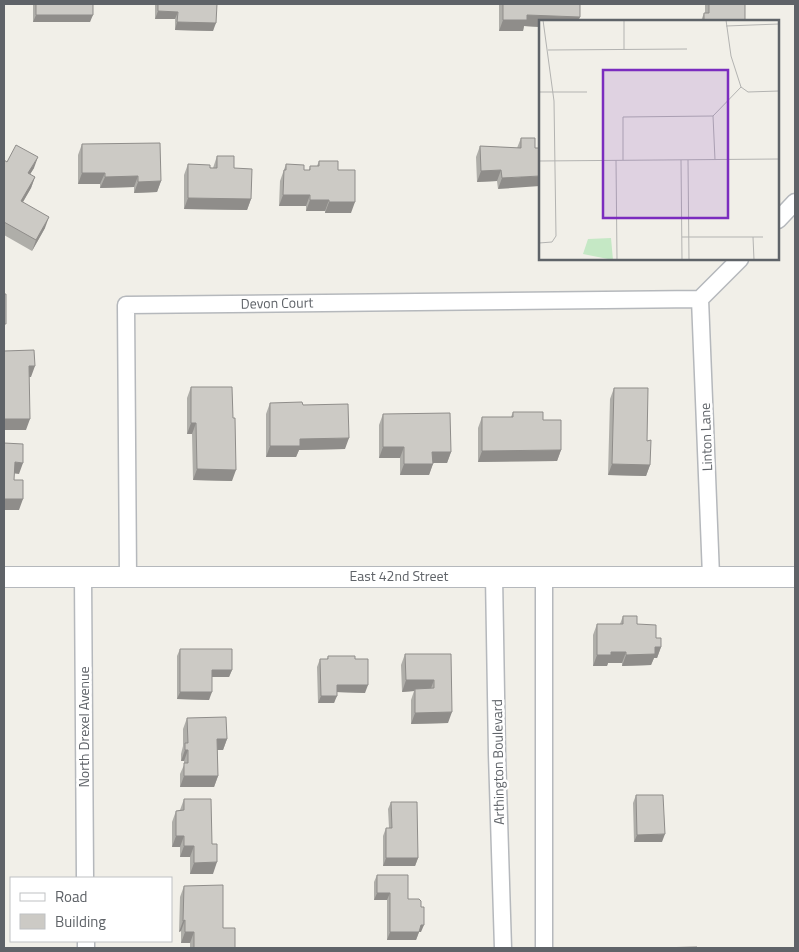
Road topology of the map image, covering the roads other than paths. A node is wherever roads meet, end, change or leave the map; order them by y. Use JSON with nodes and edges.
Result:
{"nodes":[{"id":1,"x":795,"y":202,"type":"edge"},
{"id":2,"x":779,"y":219,"type":"edge"},
{"id":3,"x":739,"y":260,"type":"edge"},
{"id":4,"x":700,"y":298,"type":"junction"},
{"id":5,"x":83,"y":576,"type":"junction"},
{"id":6,"x":494,"y":576,"type":"junction"},
{"id":7,"x":544,"y":576,"type":"junction"},
{"id":8,"x":712,"y":576,"type":"junction"},
{"id":9,"x":4,"y":577,"type":"edge"},
{"id":10,"x":128,"y":577,"type":"junction"},
{"id":11,"x":795,"y":577,"type":"edge"},
{"id":12,"x":85,"y":877,"type":"edge"},
{"id":13,"x":502,"y":948,"type":"edge"},
{"id":14,"x":544,"y":948,"type":"edge"}],
"edges":[{"from":1,"to":2,"type":"street"},
{"from":3,"to":4,"type":"street"},
{"from":4,"to":8,"type":"street","name":"Linton Lane"},
{"from":4,"to":10,"type":"street","name":"Devon Court"},
{"from":5,"to":9,"type":"street","name":"East 42nd Street"},
{"from":5,"to":10,"type":"street","name":"East 42nd Street"},
{"from":5,"to":12,"type":"street","name":"North Drexel Avenue"},
{"from":6,"to":7,"type":"street","name":"East 42nd Street"},
{"from":6,"to":10,"type":"street","name":"East 42nd Street"},
{"from":6,"to":13,"type":"street","name":"Arthington Boulevard"},
{"from":7,"to":8,"type":"street","name":"East 42nd Street"},
{"from":7,"to":14,"type":"street"},
{"from":8,"to":11,"type":"street","name":"East 42nd Street"}]}
